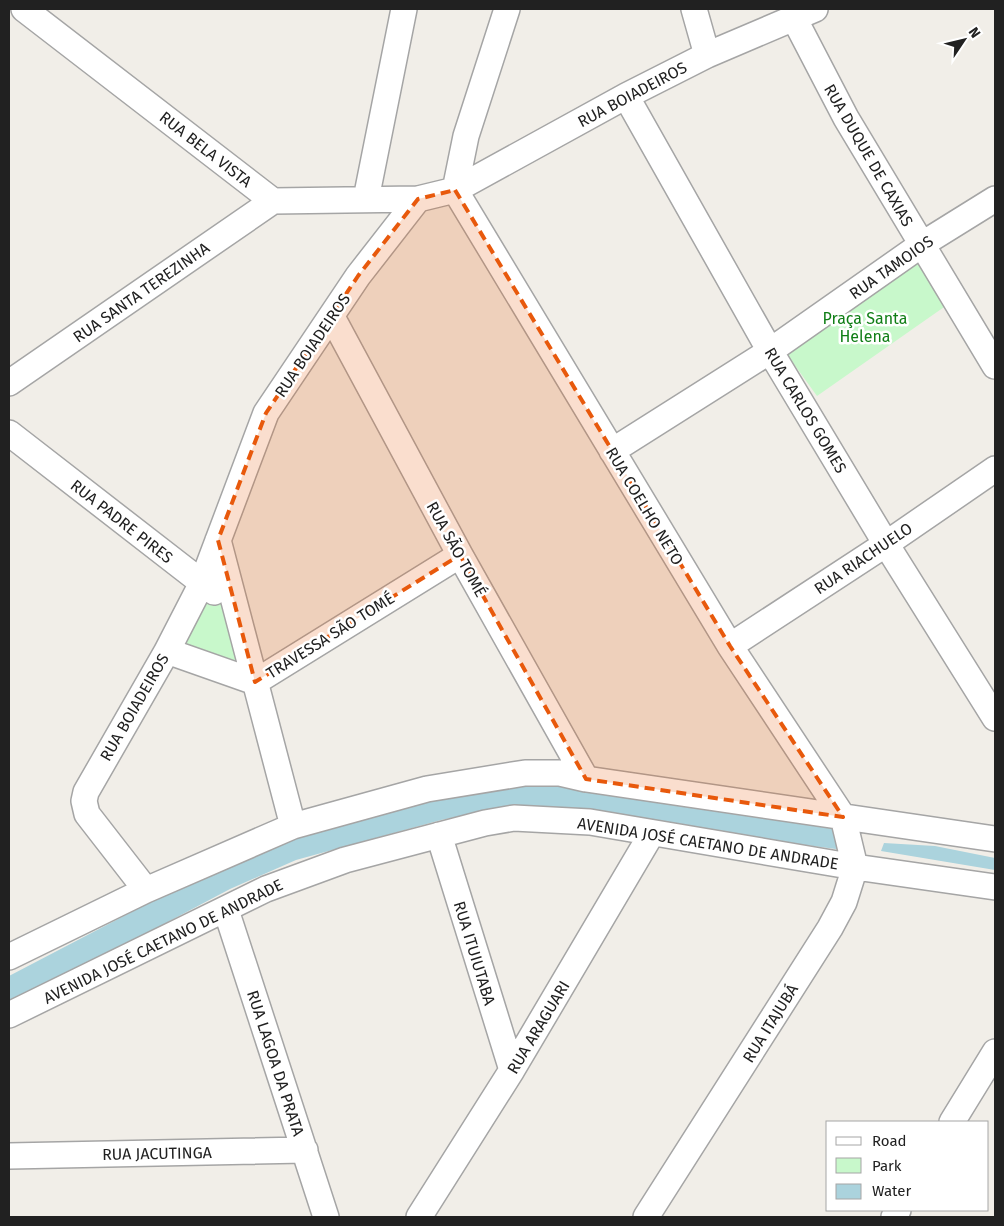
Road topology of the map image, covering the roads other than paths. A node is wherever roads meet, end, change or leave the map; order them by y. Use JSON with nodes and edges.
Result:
{"nodes":[{"id":1,"x":24,"y":9,"type":"edge"},
{"id":2,"x":404,"y":9,"type":"edge"},
{"id":3,"x":507,"y":9,"type":"edge"},
{"id":4,"x":694,"y":9,"type":"edge"},
{"id":5,"x":805,"y":13,"type":"edge"},
{"id":6,"x":707,"y":55,"type":"junction"},
{"id":7,"x":626,"y":96,"type":"junction"},
{"id":8,"x":454,"y":190,"type":"junction"},
{"id":9,"x":366,"y":199,"type":"junction"},
{"id":10,"x":418,"y":199,"type":"junction"},
{"id":11,"x":995,"y":199,"type":"edge"},
{"id":12,"x":273,"y":201,"type":"junction"},
{"id":13,"x":921,"y":245,"type":"junction"},
{"id":14,"x":332,"y":317,"type":"junction"},
{"id":15,"x":770,"y":351,"type":"junction"},
{"id":16,"x":995,"y":366,"type":"edge"},
{"id":17,"x":9,"y":384,"type":"edge"},
{"id":18,"x":9,"y":433,"type":"edge"},
{"id":19,"x":612,"y":451,"type":"junction"},
{"id":20,"x":995,"y":469,"type":"edge"},
{"id":21,"x":218,"y":540,"type":"junction"},
{"id":22,"x":886,"y":544,"type":"junction"},
{"id":23,"x":460,"y":555,"type":"junction"},
{"id":24,"x":202,"y":583,"type":"junction"},
{"id":25,"x":235,"y":609,"type":"junction"},
{"id":26,"x":730,"y":646,"type":"junction"},
{"id":27,"x":167,"y":651,"type":"junction"},
{"id":28,"x":255,"y":682,"type":"junction"},
{"id":29,"x":995,"y":718,"type":"edge"},
{"id":30,"x":586,"y":780,"type":"junction"},
{"id":31,"x":843,"y":817,"type":"junction"},
{"id":32,"x":293,"y":826,"type":"junction"},
{"id":33,"x":652,"y":833,"type":"junction"},
{"id":34,"x":439,"y":835,"type":"junction"},
{"id":35,"x":995,"y":840,"type":"edge"},
{"id":36,"x":855,"y":867,"type":"junction"},
{"id":37,"x":995,"y":887,"type":"edge"},
{"id":38,"x":146,"y":890,"type":"junction"},
{"id":39,"x":226,"y":910,"type":"junction"},
{"id":40,"x":10,"y":955,"type":"edge"},
{"id":41,"x":9,"y":1015,"type":"edge"},
{"id":42,"x":995,"y":1052,"type":"edge"},
{"id":43,"x":512,"y":1070,"type":"junction"},
{"id":44,"x":953,"y":1121,"type":"edge"},
{"id":45,"x":305,"y":1150,"type":"junction"},
{"id":46,"x":9,"y":1156,"type":"edge"},
{"id":47,"x":326,"y":1217,"type":"edge"},
{"id":48,"x":419,"y":1217,"type":"edge"},
{"id":49,"x":646,"y":1217,"type":"edge"}],
"edges":[{"from":1,"to":12,"type":"street","name":"RUA BELA VISTA"},
{"from":2,"to":9,"type":"street"},
{"from":3,"to":8,"type":"street"},
{"from":4,"to":6,"type":"street"},
{"from":5,"to":6,"type":"street","name":"RUA BOIADEIROS"},
{"from":5,"to":13,"type":"street","name":"RUA DUQUE DE CAXIAS"},
{"from":6,"to":7,"type":"street","name":"RUA BOIADEIROS"},
{"from":7,"to":8,"type":"street","name":"RUA BOIADEIROS"},
{"from":7,"to":15,"type":"street","name":"RUA CARLOS GOMES"},
{"from":8,"to":10,"type":"street","name":"RUA BOIADEIROS"},
{"from":8,"to":19,"type":"street","name":"RUA COELHO NETO"},
{"from":9,"to":10,"type":"street"},
{"from":9,"to":12,"type":"street"},
{"from":10,"to":14,"type":"street","name":"RUA BOIADEIROS"},
{"from":11,"to":13,"type":"street","name":"RUA TAMOIOS"},
{"from":12,"to":17,"type":"street","name":"RUA SANTA TEREZINHA"},
{"from":13,"to":15,"type":"street","name":"RUA TAMOIOS"},
{"from":13,"to":16,"type":"street","name":"RUA DUQUE DE CAXIAS"},
{"from":14,"to":21,"type":"street","name":"RUA BOIADEIROS"},
{"from":14,"to":23,"type":"street","name":"RUA SÃO TOMÉ"},
{"from":15,"to":19,"type":"street","name":"RUA TAMOIOS"},
{"from":15,"to":22,"type":"street","name":"RUA CARLOS GOMES"},
{"from":18,"to":24,"type":"street","name":"RUA PADRE PIRES"},
{"from":19,"to":26,"type":"street","name":"RUA COELHO NETO"},
{"from":20,"to":22,"type":"street","name":"RUA RIACHUELO"},
{"from":21,"to":24,"type":"street","name":"RUA BOIADEIROS"},
{"from":21,"to":25,"type":"street"},
{"from":22,"to":26,"type":"street","name":"RUA RIACHUELO"},
{"from":22,"to":29,"type":"street","name":"RUA CARLOS GOMES"},
{"from":23,"to":28,"type":"street","name":"TRAVESSA SÃO TOMÉ"},
{"from":23,"to":30,"type":"street","name":"RUA SÃO TOMÉ"},
{"from":24,"to":25,"type":"street","name":"RUA PADRE PIRES"},
{"from":24,"to":27,"type":"street","name":"RUA BOIADEIROS"},
{"from":25,"to":28,"type":"street"},
{"from":26,"to":31,"type":"street","name":"RUA COELHO NETO"},
{"from":27,"to":28,"type":"street","name":"TRAVESSA SÃO TOMÉ"},
{"from":27,"to":38,"type":"street","name":"RUA BOIADEIROS"},
{"from":28,"to":32,"type":"street"},
{"from":30,"to":31,"type":"street"},
{"from":30,"to":32,"type":"street"},
{"from":31,"to":35,"type":"street"},
{"from":31,"to":36,"type":"street"},
{"from":32,"to":38,"type":"street"},
{"from":33,"to":34,"type":"street","name":"AVENIDA JOSÉ CAETANO DE ANDRADE"},
{"from":33,"to":36,"type":"street","name":"AVENIDA JOSÉ CAETANO DE ANDRADE"},
{"from":33,"to":43,"type":"street","name":"RUA ARAGUARI"},
{"from":34,"to":39,"type":"street","name":"AVENIDA JOSÉ CAETANO DE ANDRADE"},
{"from":34,"to":43,"type":"street","name":"RUA ITUIUTABA"},
{"from":36,"to":37,"type":"street","name":"AVENIDA JOSÉ CAETANO DE ANDRADE"},
{"from":36,"to":49,"type":"street","name":"RUA ITAJUBÁ"},
{"from":38,"to":40,"type":"street"},
{"from":39,"to":41,"type":"street","name":"AVENIDA JOSÉ CAETANO DE ANDRADE"},
{"from":39,"to":45,"type":"street","name":"RUA LAGOA DA PRATA"},
{"from":42,"to":44,"type":"street"},
{"from":43,"to":48,"type":"street","name":"RUA ARAGUARI"},
{"from":45,"to":46,"type":"street","name":"RUA JACUTINGA"},
{"from":45,"to":47,"type":"street","name":"RUA LAGOA DA PRATA"}]}
